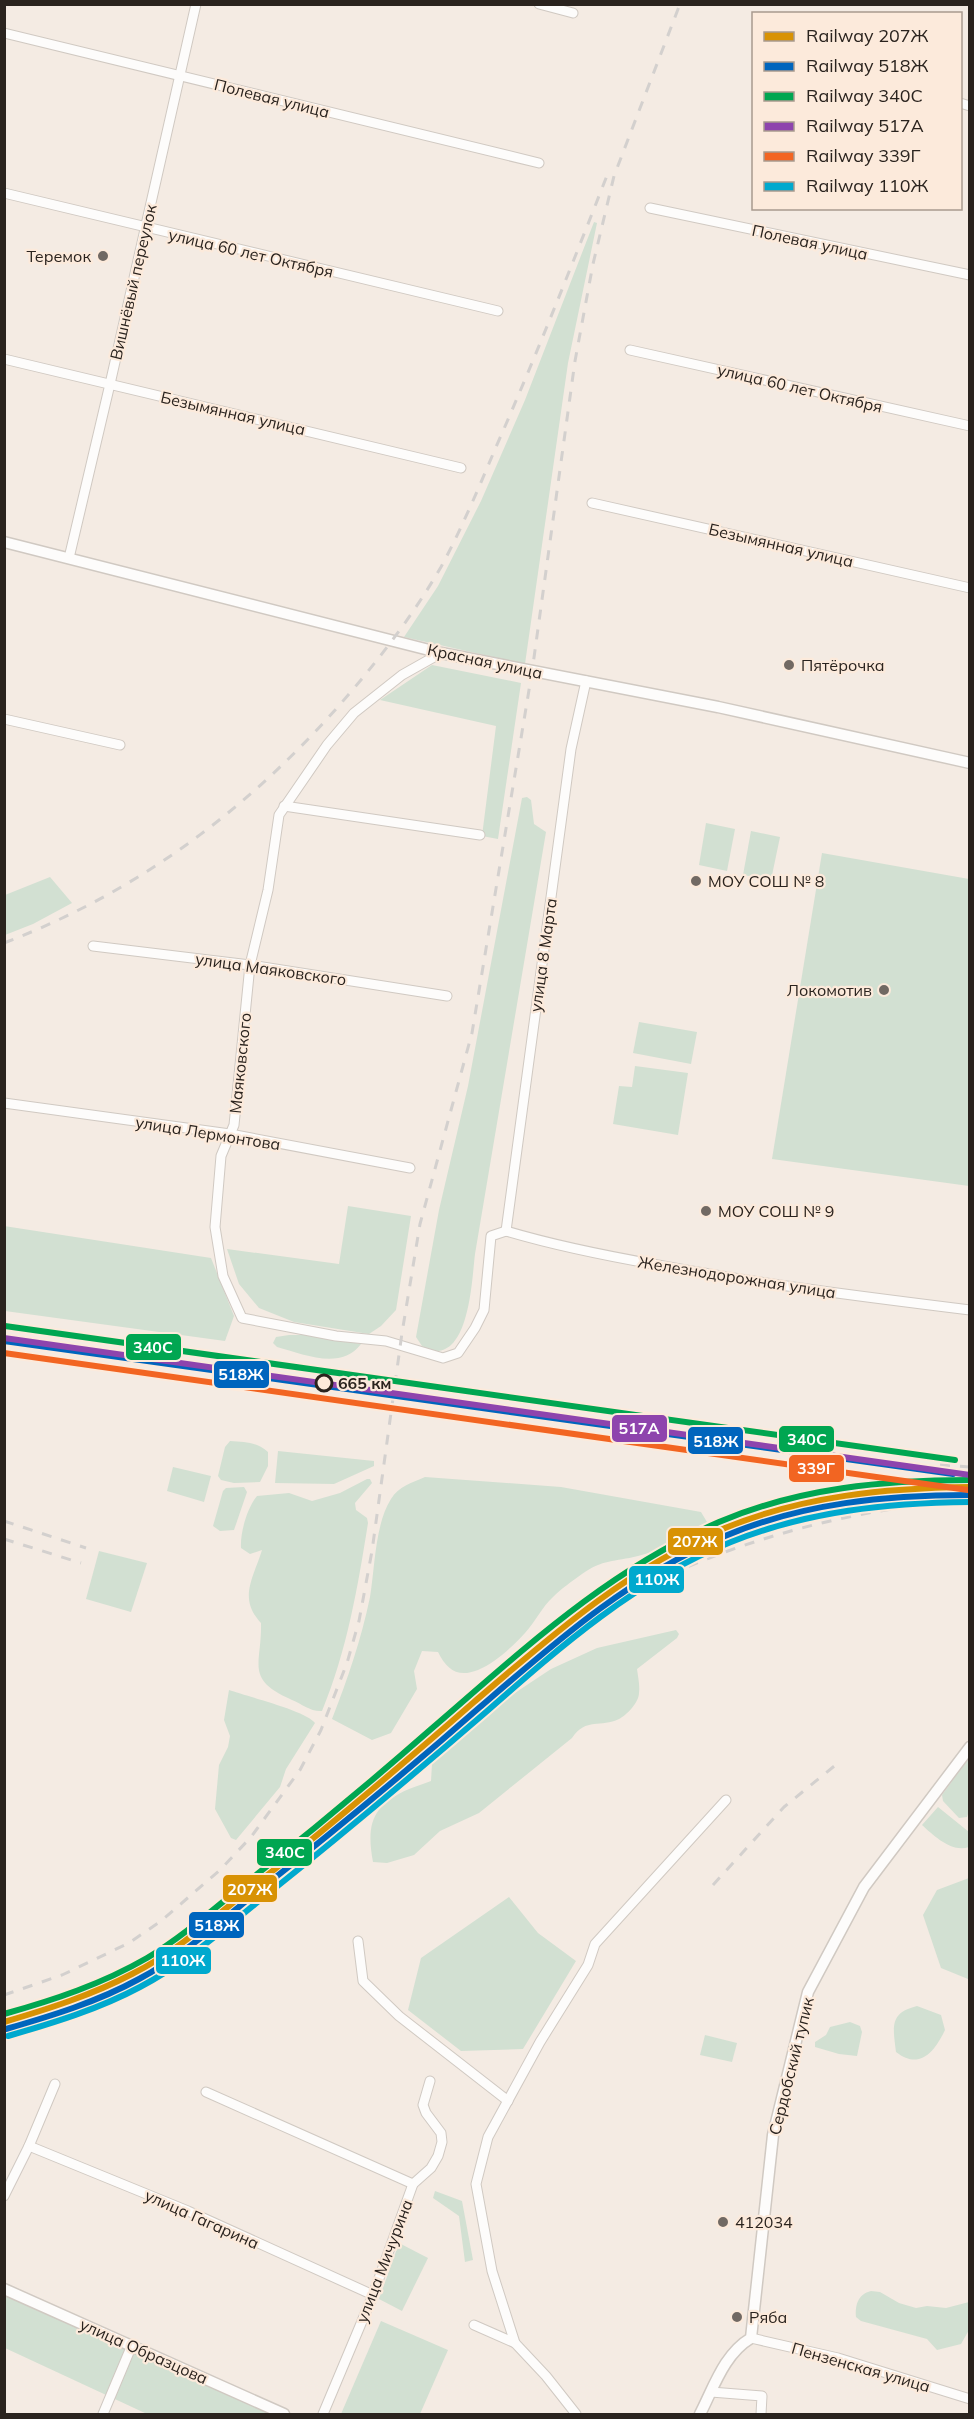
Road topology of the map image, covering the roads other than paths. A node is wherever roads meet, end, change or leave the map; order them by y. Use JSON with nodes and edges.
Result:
{"nodes":[{"id":1,"x":196,"y":4,"type":"edge"},
{"id":2,"x":538,"y":4,"type":"edge"},
{"id":3,"x":573,"y":13,"type":"dead end"},
{"id":4,"x":4,"y":33,"type":"edge"},
{"id":5,"x":180,"y":76,"type":"junction"},
{"id":6,"x":539,"y":163,"type":"dead end"},
{"id":7,"x":4,"y":193,"type":"edge"},
{"id":8,"x":650,"y":208,"type":"dead end"},
{"id":9,"x":146,"y":228,"type":"junction"},
{"id":10,"x":969,"y":275,"type":"edge"},
{"id":11,"x":498,"y":311,"type":"dead end"},
{"id":12,"x":630,"y":350,"type":"dead end"},
{"id":13,"x":4,"y":359,"type":"edge"},
{"id":14,"x":110,"y":384,"type":"junction"},
{"id":15,"x":969,"y":426,"type":"edge"},
{"id":16,"x":461,"y":468,"type":"dead end"},
{"id":17,"x":592,"y":503,"type":"dead end"},
{"id":18,"x":4,"y":542,"type":"edge"},
{"id":19,"x":69,"y":558,"type":"junction"},
{"id":20,"x":969,"y":588,"type":"edge"},
{"id":21,"x":441,"y":653,"type":"junction"},
{"id":22,"x":586,"y":681,"type":"junction"},
{"id":23,"x":4,"y":719,"type":"edge"},
{"id":24,"x":120,"y":745,"type":"dead end"},
{"id":25,"x":969,"y":762,"type":"edge"},
{"id":26,"x":285,"y":806,"type":"junction"},
{"id":27,"x":480,"y":835,"type":"dead end"},
{"id":28,"x":93,"y":946,"type":"dead end"},
{"id":29,"x":250,"y":965,"type":"junction"},
{"id":30,"x":447,"y":996,"type":"dead end"},
{"id":31,"x":4,"y":1103,"type":"edge"},
{"id":32,"x":230,"y":1134,"type":"junction"},
{"id":33,"x":411,"y":1168,"type":"dead end"},
{"id":34,"x":506,"y":1231,"type":"junction"},
{"id":35,"x":969,"y":1310,"type":"edge"},
{"id":36,"x":969,"y":1747,"type":"edge"},
{"id":37,"x":726,"y":1800,"type":"dead end"},
{"id":38,"x":358,"y":1941,"type":"dead end"},
{"id":39,"x":430,"y":2081,"type":"dead end"},
{"id":40,"x":55,"y":2084,"type":"dead end"},
{"id":41,"x":206,"y":2092,"type":"dead end"},
{"id":42,"x":508,"y":2102,"type":"junction"},
{"id":43,"x":29,"y":2146,"type":"junction"},
{"id":44,"x":413,"y":2184,"type":"junction"},
{"id":45,"x":4,"y":2196,"type":"edge"},
{"id":46,"x":4,"y":2289,"type":"edge"},
{"id":47,"x":373,"y":2295,"type":"junction"},
{"id":48,"x":474,"y":2325,"type":"dead end"},
{"id":49,"x":751,"y":2338,"type":"junction"},
{"id":50,"x":515,"y":2343,"type":"junction"},
{"id":51,"x":132,"y":2345,"type":"junction"},
{"id":52,"x":711,"y":2392,"type":"junction"},
{"id":53,"x":969,"y":2398,"type":"edge"},
{"id":54,"x":103,"y":2415,"type":"edge"},
{"id":55,"x":284,"y":2415,"type":"edge"},
{"id":56,"x":323,"y":2415,"type":"edge"},
{"id":57,"x":576,"y":2415,"type":"edge"},
{"id":58,"x":700,"y":2415,"type":"edge"},
{"id":59,"x":761,"y":2415,"type":"edge"}],
"edges":[{"from":1,"to":5,"type":"street","name":"Вишнёвый переулок"},
{"from":2,"to":3,"type":"street"},
{"from":4,"to":5,"type":"street","name":"Полевая улица"},
{"from":5,"to":6,"type":"street","name":"Полевая улица"},
{"from":5,"to":9,"type":"street","name":"Вишнёвый переулок"},
{"from":7,"to":9,"type":"street","name":"улица 60 лет Октября"},
{"from":8,"to":10,"type":"street","name":"Полевая улица"},
{"from":9,"to":11,"type":"street","name":"улица 60 лет Октября"},
{"from":9,"to":14,"type":"street","name":"Вишнёвый переулок"},
{"from":12,"to":15,"type":"street","name":"улица 60 лет Октября"},
{"from":13,"to":14,"type":"street","name":"Безымянная улица"},
{"from":14,"to":16,"type":"street","name":"Безымянная улица"},
{"from":14,"to":19,"type":"street","name":"Вишнёвый переулок"},
{"from":17,"to":20,"type":"street","name":"Безымянная улица"},
{"from":18,"to":19,"type":"street","name":"Красная улица"},
{"from":19,"to":21,"type":"street","name":"Красная улица"},
{"from":21,"to":22,"type":"street","name":"Красная улица"},
{"from":21,"to":26,"type":"street","name":"Маяковского"},
{"from":22,"to":25,"type":"street","name":"Красная улица"},
{"from":22,"to":34,"type":"street","name":"улица 8 Марта"},
{"from":23,"to":24,"type":"street"},
{"from":26,"to":27,"type":"street"},
{"from":26,"to":29,"type":"street","name":"Маяковского"},
{"from":28,"to":29,"type":"street","name":"улица Маяковского"},
{"from":29,"to":30,"type":"street","name":"улица Маяковского"},
{"from":29,"to":32,"type":"street","name":"Маяковского"},
{"from":31,"to":32,"type":"street","name":"улица Лермонтова"},
{"from":32,"to":33,"type":"street","name":"улица Лермонтова"},
{"from":32,"to":34,"type":"street","name":"Маяковского"},
{"from":34,"to":35,"type":"street","name":"Железнодорожная улица"},
{"from":36,"to":49,"type":"street","name":"Сердобский тупик"},
{"from":37,"to":42,"type":"street"},
{"from":38,"to":42,"type":"street"},
{"from":39,"to":44,"type":"street","name":"улица Мичурина"},
{"from":40,"to":43,"type":"street"},
{"from":41,"to":44,"type":"street"},
{"from":42,"to":50,"type":"street"},
{"from":43,"to":45,"type":"street"},
{"from":43,"to":47,"type":"street","name":"улица Гагарина"},
{"from":44,"to":47,"type":"street","name":"улица Мичурина"},
{"from":46,"to":51,"type":"street","name":"улица Образцова"},
{"from":47,"to":56,"type":"street","name":"улица Мичурина"},
{"from":48,"to":50,"type":"street"},
{"from":49,"to":52,"type":"street"},
{"from":49,"to":53,"type":"street","name":"Пензенская улица"},
{"from":50,"to":57,"type":"street"},
{"from":51,"to":54,"type":"street"},
{"from":51,"to":55,"type":"street","name":"улица Образцова"},
{"from":52,"to":58,"type":"street"},
{"from":52,"to":59,"type":"street"}]}
